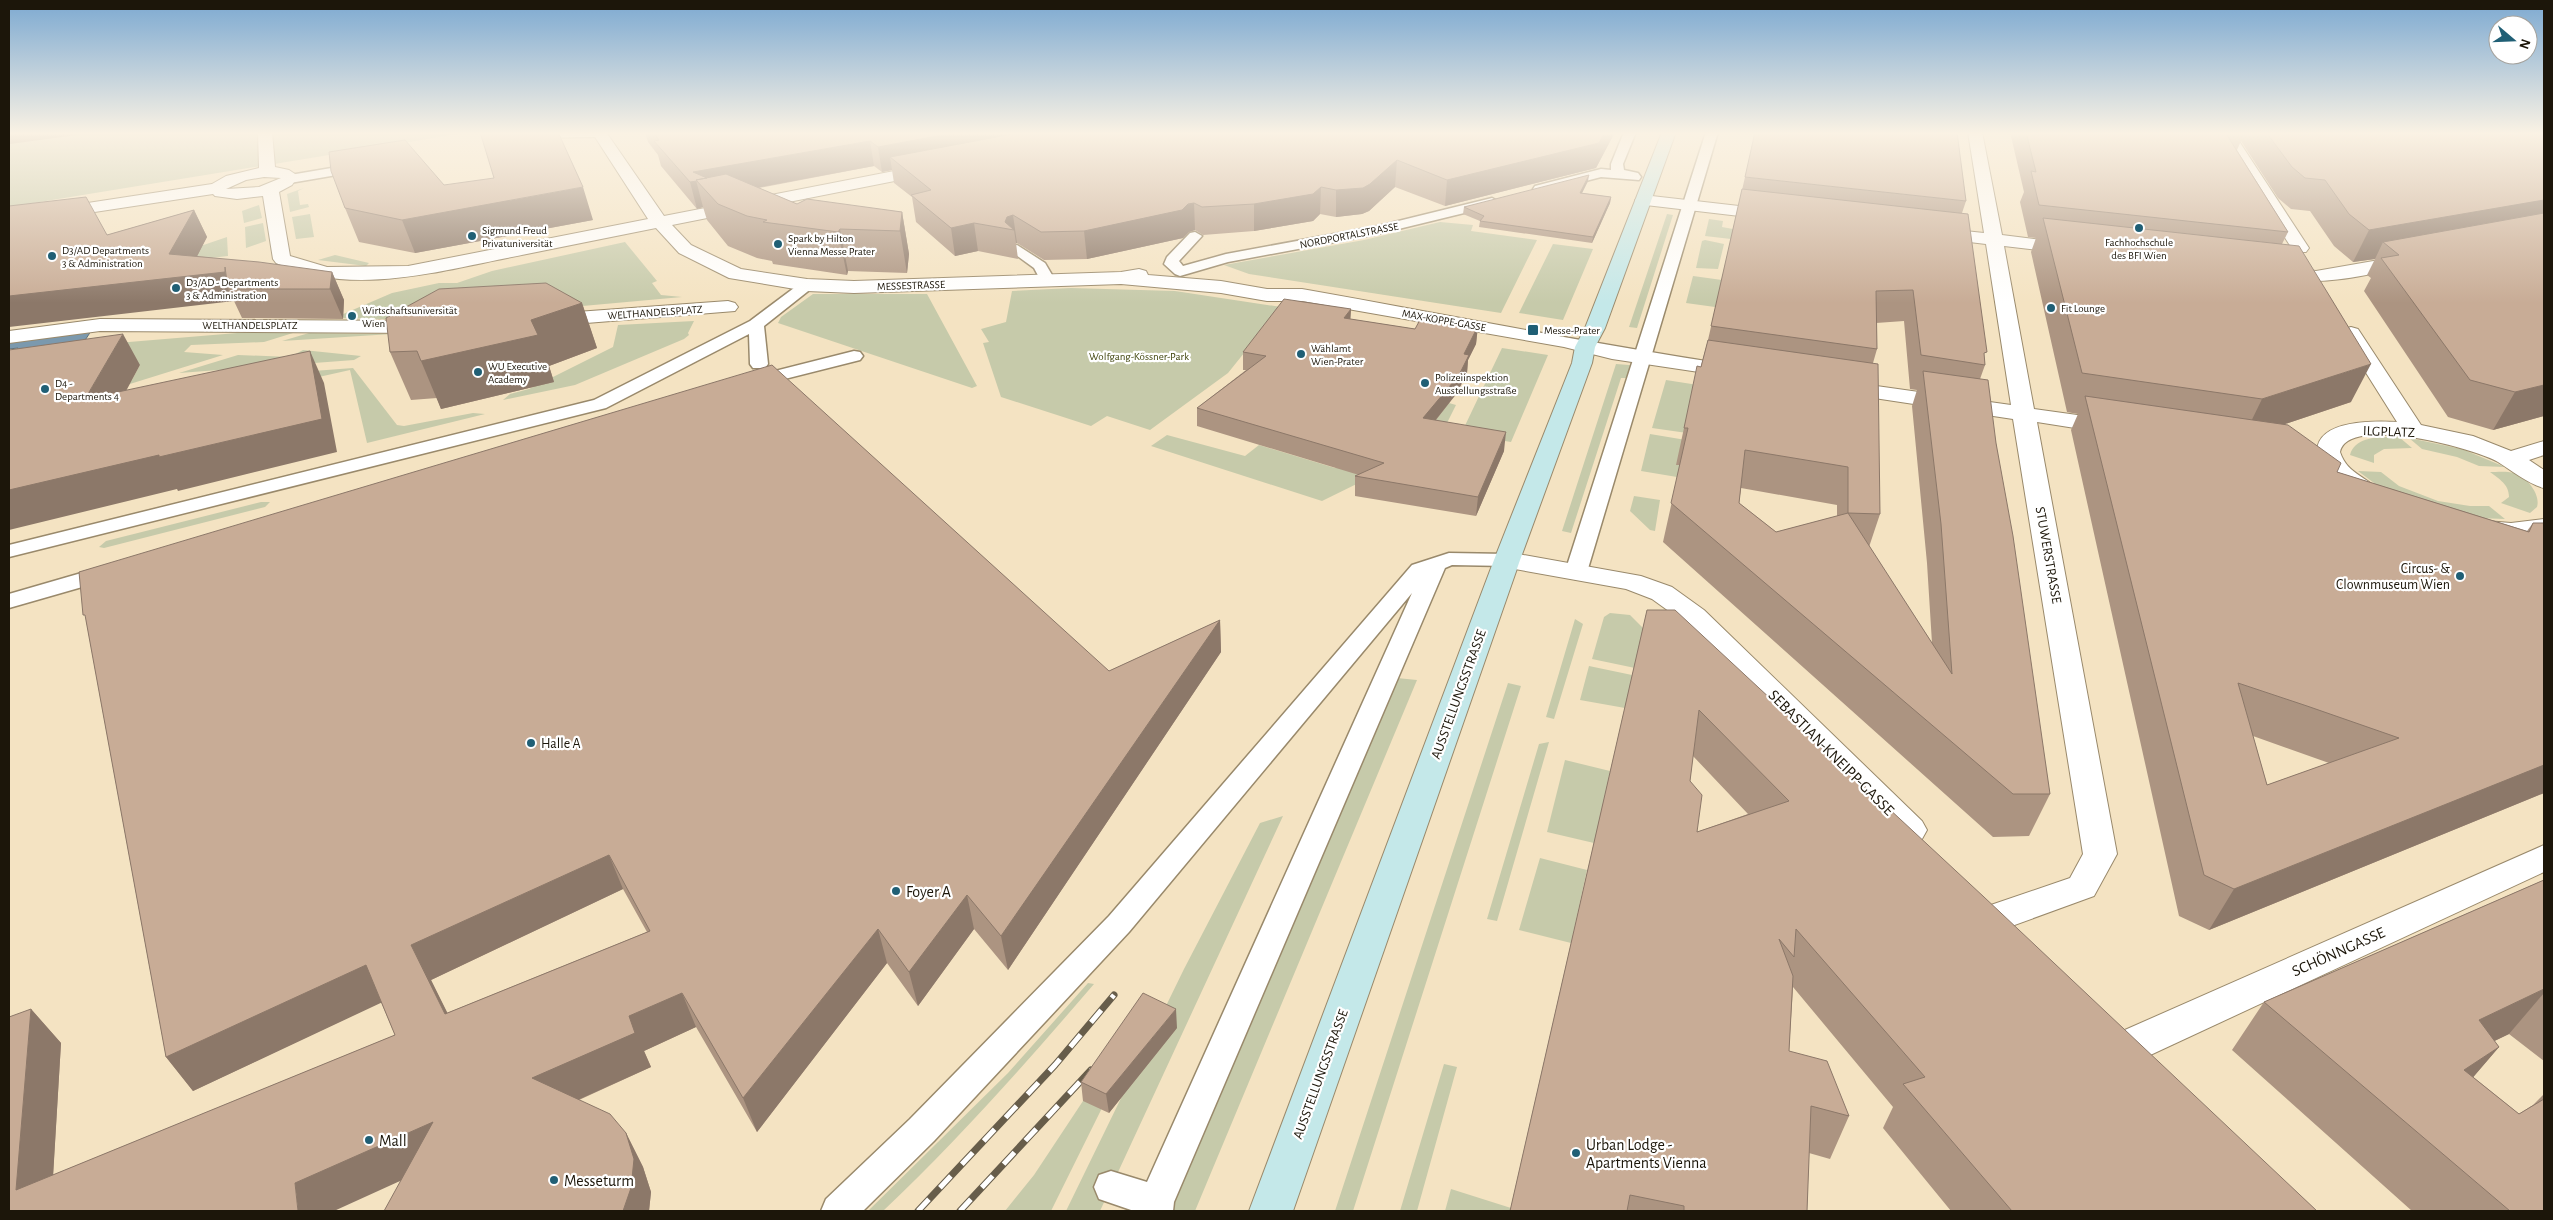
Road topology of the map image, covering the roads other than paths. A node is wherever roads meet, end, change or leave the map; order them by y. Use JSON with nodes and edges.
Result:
{"nodes":[{"id":1,"x":211,"y":189,"type":"edge"},
{"id":2,"x":217,"y":189,"type":"edge"},
{"id":3,"x":256,"y":189,"type":"edge"},
{"id":4,"x":270,"y":189,"type":"edge"},
{"id":5,"x":637,"y":189,"type":"edge"},
{"id":6,"x":828,"y":189,"type":"edge"},
{"id":7,"x":1541,"y":189,"type":"edge"},
{"id":8,"x":1648,"y":189,"type":"edge"},
{"id":9,"x":1695,"y":189,"type":"edge"},
{"id":10,"x":1984,"y":189,"type":"edge"},
{"id":11,"x":2262,"y":189,"type":"edge"},
{"id":12,"x":1522,"y":194,"type":"edge"},
{"id":13,"x":1504,"y":198,"type":"edge"},
{"id":14,"x":1644,"y":200,"type":"junction"},
{"id":15,"x":1690,"y":205,"type":"junction"},
{"id":16,"x":1790,"y":217,"type":"edge"},
{"id":17,"x":9,"y":220,"type":"edge"},
{"id":18,"x":661,"y":222,"type":"junction"},
{"id":19,"x":1915,"y":231,"type":"edge"},
{"id":20,"x":1195,"y":236,"type":"edge"},
{"id":21,"x":1992,"y":240,"type":"junction"},
{"id":22,"x":2300,"y":248,"type":"edge"},
{"id":23,"x":1018,"y":249,"type":"edge"},
{"id":24,"x":2090,"y":251,"type":"edge"},
{"id":25,"x":2430,"y":256,"type":"edge"},
{"id":26,"x":1180,"y":271,"type":"junction"},
{"id":27,"x":2260,"y":271,"type":"edge"},
{"id":28,"x":1121,"y":278,"type":"junction"},
{"id":29,"x":1047,"y":280,"type":"junction"},
{"id":30,"x":807,"y":285,"type":"junction"},
{"id":31,"x":1302,"y":295,"type":"junction"},
{"id":32,"x":728,"y":308,"type":"dead end"},
{"id":33,"x":2342,"y":318,"type":"edge"},
{"id":34,"x":530,"y":321,"type":"edge"},
{"id":35,"x":756,"y":324,"type":"junction"},
{"id":36,"x":441,"y":327,"type":"edge"},
{"id":37,"x":9,"y":337,"type":"edge"},
{"id":38,"x":1585,"y":347,"type":"junction"},
{"id":39,"x":854,"y":356,"type":"dead end"},
{"id":40,"x":1642,"y":358,"type":"junction"},
{"id":41,"x":759,"y":364,"type":"dead end"},
{"id":42,"x":1762,"y":375,"type":"edge"},
{"id":43,"x":1820,"y":384,"type":"edge"},
{"id":44,"x":735,"y":388,"type":"edge"},
{"id":45,"x":2024,"y":414,"type":"junction"},
{"id":46,"x":2130,"y":430,"type":"edge"},
{"id":47,"x":2414,"y":431,"type":"junction"},
{"id":48,"x":2544,"y":448,"type":"edge"},
{"id":49,"x":2303,"y":456,"type":"edge"},
{"id":50,"x":2508,"y":459,"type":"junction"},
{"id":51,"x":2329,"y":460,"type":"junction"},
{"id":52,"x":2544,"y":481,"type":"edge"},
{"id":53,"x":2390,"y":504,"type":"edge"},
{"id":54,"x":2462,"y":526,"type":"edge"},
{"id":55,"x":2544,"y":527,"type":"edge"},
{"id":56,"x":10,"y":557,"type":"edge"},
{"id":57,"x":1507,"y":560,"type":"junction"},
{"id":58,"x":1436,"y":564,"type":"junction"},
{"id":59,"x":124,"y":567,"type":"edge"},
{"id":60,"x":1576,"y":572,"type":"junction"},
{"id":61,"x":9,"y":601,"type":"edge"},
{"id":62,"x":1934,"y":854,"type":"edge"},
{"id":63,"x":2544,"y":858,"type":"edge"},
{"id":64,"x":2026,"y":944,"type":"edge"},
{"id":65,"x":2132,"y":1044,"type":"edge"},
{"id":66,"x":1111,"y":1187,"type":"dead end"},
{"id":67,"x":1156,"y":1206,"type":"edge"},
{"id":68,"x":839,"y":1211,"type":"edge"},
{"id":69,"x":1270,"y":1211,"type":"edge"}],
"edges":[{"from":1,"to":17,"type":"street"},
{"from":2,"to":3,"type":"street"},
{"from":4,"to":18,"type":"street"},
{"from":5,"to":18,"type":"street","name":"MESSESTRASSE"},
{"from":6,"to":18,"type":"street"},
{"from":7,"to":12,"type":"lane"},
{"from":8,"to":14,"type":"main road","name":"AUSSTELLUNGSSTRASSE"},
{"from":9,"to":15,"type":"lane"},
{"from":10,"to":21,"type":"street","name":"STUWERSTRASSE"},
{"from":11,"to":22,"type":"street"},
{"from":13,"to":26,"type":"lane","name":"NORDPORTALSTRASSE"},
{"from":14,"to":15,"type":"street"},
{"from":14,"to":38,"type":"main road","name":"AUSSTELLUNGSSTRASSE"},
{"from":15,"to":16,"type":"street"},
{"from":15,"to":40,"type":"lane"},
{"from":18,"to":30,"type":"street","name":"MESSESTRASSE"},
{"from":19,"to":21,"type":"street"},
{"from":20,"to":26,"type":"lane"},
{"from":21,"to":24,"type":"street"},
{"from":21,"to":45,"type":"street","name":"STUWERSTRASSE"},
{"from":23,"to":29,"type":"lane"},
{"from":25,"to":27,"type":"street"},
{"from":26,"to":28,"type":"street","name":"MESSESTRASSE"},
{"from":26,"to":31,"type":"street","name":"MAX-KOPPE-GASSE"},
{"from":28,"to":29,"type":"street","name":"MESSESTRASSE"},
{"from":28,"to":31,"type":"street","name":"MAX-KOPPE-GASSE"},
{"from":29,"to":30,"type":"street","name":"MESSESTRASSE"},
{"from":30,"to":35,"type":"lane"},
{"from":31,"to":38,"type":"street","name":"MAX-KOPPE-GASSE"},
{"from":32,"to":34,"type":"street","name":"WELTHANDELSPLATZ"},
{"from":33,"to":47,"type":"street"},
{"from":35,"to":41,"type":"lane"},
{"from":35,"to":56,"type":"lane"},
{"from":36,"to":37,"type":"street","name":"WELTHANDELSPLATZ"},
{"from":38,"to":40,"type":"street","name":"MAX-KOPPE-GASSE"},
{"from":38,"to":57,"type":"main road","name":"AUSSTELLUNGSSTRASSE"},
{"from":39,"to":44,"type":"lane"},
{"from":40,"to":42,"type":"street","name":"MAX-KOPPE-GASSE"},
{"from":40,"to":60,"type":"lane"},
{"from":43,"to":45,"type":"street"},
{"from":45,"to":46,"type":"street"},
{"from":45,"to":64,"type":"street","name":"STUWERSTRASSE"},
{"from":47,"to":50,"type":"street","name":"ILGPLATZ"},
{"from":47,"to":51,"type":"street","name":"ILGPLATZ"},
{"from":48,"to":50,"type":"street"},
{"from":49,"to":51,"type":"street"},
{"from":50,"to":52,"type":"street","name":"ILGPLATZ"},
{"from":51,"to":53,"type":"street"},
{"from":54,"to":55,"type":"street"},
{"from":57,"to":58,"type":"lane"},
{"from":57,"to":60,"type":"street","name":"SEBASTIAN-KNEIPP-GASSE"},
{"from":57,"to":69,"type":"main road","name":"AUSSTELLUNGSSTRASSE"},
{"from":58,"to":67,"type":"lane"},
{"from":58,"to":68,"type":"lane"},
{"from":59,"to":61,"type":"lane"},
{"from":60,"to":62,"type":"street","name":"SEBASTIAN-KNEIPP-GASSE"},
{"from":63,"to":65,"type":"street","name":"SCHÖNNGASSE"},
{"from":66,"to":67,"type":"lane"}]}
